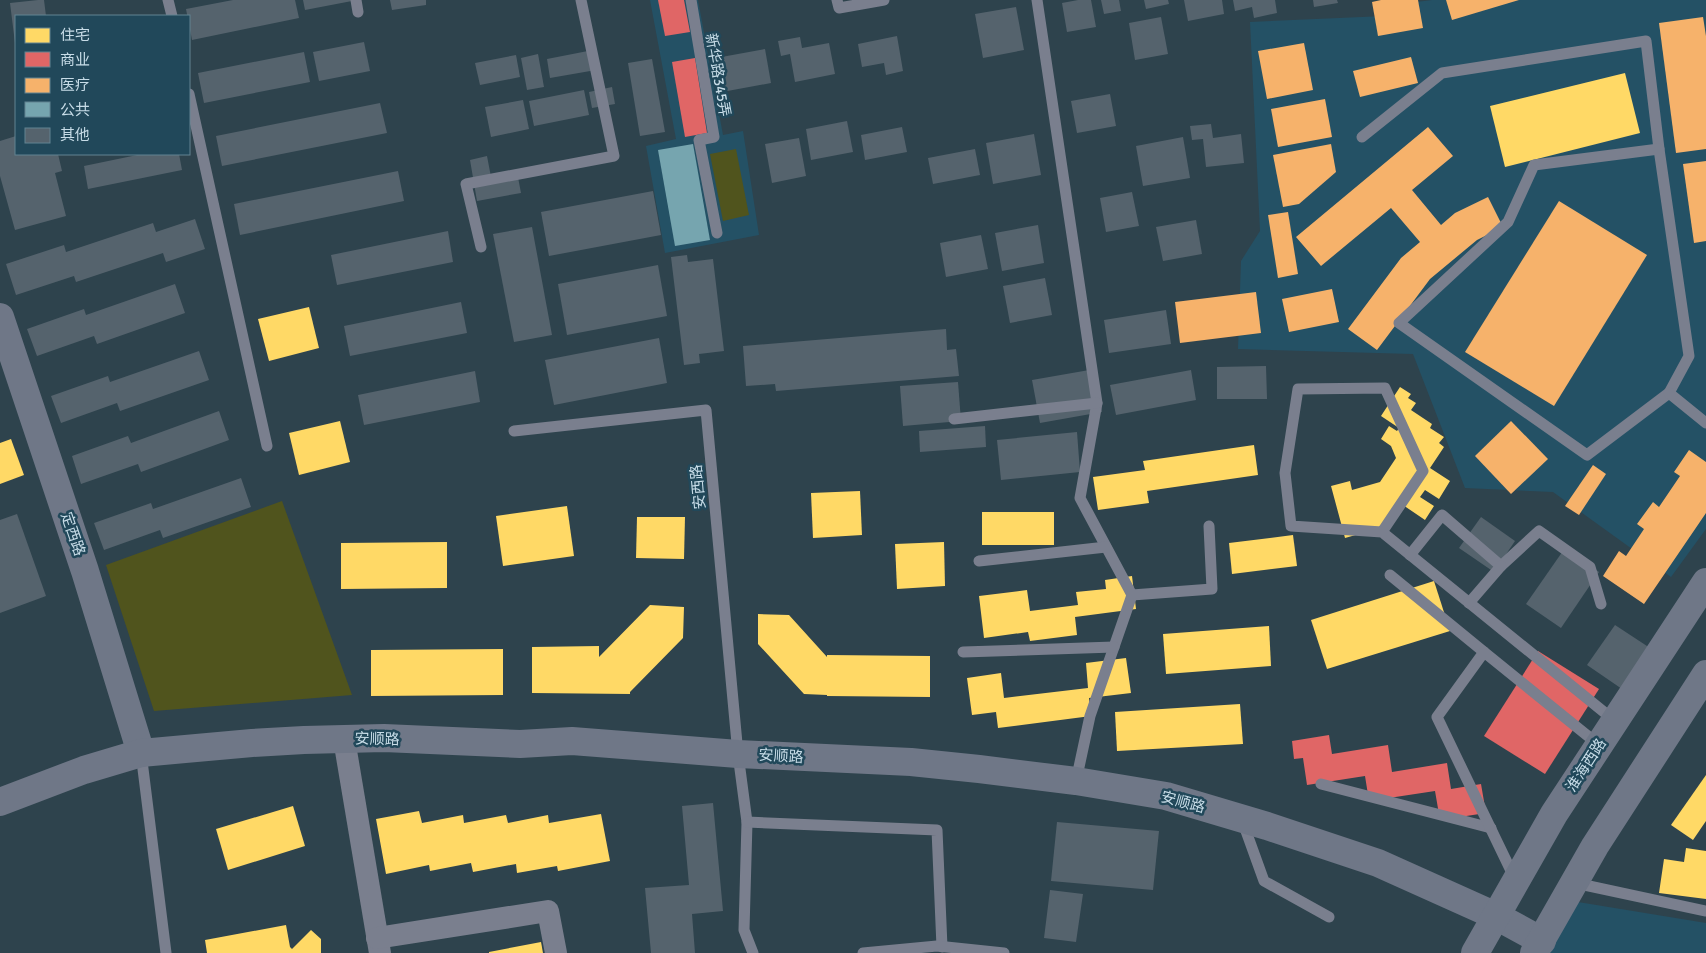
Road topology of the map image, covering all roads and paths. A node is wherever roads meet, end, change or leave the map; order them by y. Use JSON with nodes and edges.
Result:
{"nodes":[{"id":1,"x":168,"y":0,"type":"edge"},
{"id":2,"x":581,"y":0,"type":"edge"},
{"id":3,"x":690,"y":0,"type":"edge"},
{"id":4,"x":837,"y":0,"type":"edge"},
{"id":5,"x":884,"y":0,"type":"edge"},
{"id":6,"x":1037,"y":0,"type":"edge"},
{"id":7,"x":172,"y":15,"type":"edge"},
{"id":8,"x":190,"y":99,"type":"edge"},
{"id":9,"x":1362,"y":137,"type":"dead end"},
{"id":10,"x":1659,"y":150,"type":"junction"},
{"id":11,"x":717,"y":234,"type":"dead end"},
{"id":12,"x":481,"y":248,"type":"dead end"},
{"id":13,"x":0,"y":317,"type":"edge"},
{"id":14,"x":1669,"y":393,"type":"junction"},
{"id":15,"x":1096,"y":403,"type":"junction"},
{"id":16,"x":954,"y":419,"type":"dead end"},
{"id":17,"x":1706,"y":423,"type":"edge"},
{"id":18,"x":514,"y":431,"type":"dead end"},
{"id":19,"x":266,"y":446,"type":"dead end"},
{"id":20,"x":1209,"y":526,"type":"dead end"},
{"id":21,"x":1382,"y":532,"type":"junction"},
{"id":22,"x":1106,"y":547,"type":"junction"},
{"id":23,"x":1410,"y":555,"type":"junction"},
{"id":24,"x":979,"y":560,"type":"dead end"},
{"id":25,"x":1501,"y":566,"type":"junction"},
{"id":26,"x":1390,"y":575,"type":"dead end"},
{"id":27,"x":1706,"y":582,"type":"edge"},
{"id":28,"x":1132,"y":595,"type":"junction"},
{"id":29,"x":1470,"y":603,"type":"junction"},
{"id":30,"x":1601,"y":604,"type":"dead end"},
{"id":31,"x":1114,"y":647,"type":"junction"},
{"id":32,"x":963,"y":652,"type":"dead end"},
{"id":33,"x":1484,"y":652,"type":"junction"},
{"id":34,"x":1706,"y":674,"type":"edge"},
{"id":35,"x":1615,"y":721,"type":"junction"},
{"id":36,"x":344,"y":739,"type":"junction"},
{"id":37,"x":1599,"y":745,"type":"junction"},
{"id":38,"x":141,"y":753,"type":"junction"},
{"id":39,"x":738,"y":754,"type":"junction"},
{"id":40,"x":1076,"y":781,"type":"junction"},
{"id":41,"x":1321,"y":784,"type":"dead end"},
{"id":42,"x":0,"y":802,"type":"edge"},
{"id":43,"x":1241,"y":818,"type":"junction"},
{"id":44,"x":747,"y":822,"type":"junction"},
{"id":45,"x":1491,"y":828,"type":"junction"},
{"id":46,"x":1516,"y":881,"type":"junction"},
{"id":47,"x":1574,"y":883,"type":"junction"},
{"id":48,"x":1706,"y":912,"type":"edge"},
{"id":49,"x":1496,"y":916,"type":"junction"},
{"id":50,"x":1329,"y":917,"type":"dead end"},
{"id":51,"x":378,"y":946,"type":"edge"},
{"id":52,"x":942,"y":947,"type":"junction"},
{"id":53,"x":1538,"y":947,"type":"edge"},
{"id":54,"x":166,"y":953,"type":"edge"},
{"id":55,"x":556,"y":953,"type":"edge"},
{"id":56,"x":753,"y":953,"type":"edge"},
{"id":57,"x":863,"y":953,"type":"edge"},
{"id":58,"x":1004,"y":953,"type":"edge"},
{"id":59,"x":1475,"y":953,"type":"edge"}],
"edges":[{"from":1,"to":7,"type":"lane"},
{"from":2,"to":12,"type":"lane"},
{"from":3,"to":11,"type":"lane","name":"新华路345弄"},
{"from":4,"to":5,"type":"lane"},
{"from":6,"to":15,"type":"lane"},
{"from":8,"to":19,"type":"lane"},
{"from":9,"to":10,"type":"lane"},
{"from":10,"to":14,"type":"lane"},
{"from":10,"to":14,"type":"lane"},
{"from":13,"to":38,"type":"street","name":"定西路"},
{"from":14,"to":17,"type":"lane"},
{"from":15,"to":16,"type":"lane"},
{"from":15,"to":22,"type":"lane"},
{"from":18,"to":39,"type":"lane","name":"安西路"},
{"from":20,"to":28,"type":"lane"},
{"from":21,"to":21,"type":"lane"},
{"from":21,"to":23,"type":"lane"},
{"from":22,"to":24,"type":"lane"},
{"from":22,"to":28,"type":"lane"},
{"from":23,"to":25,"type":"lane"},
{"from":23,"to":29,"type":"lane"},
{"from":25,"to":29,"type":"lane"},
{"from":25,"to":30,"type":"lane"},
{"from":26,"to":33,"type":"lane"},
{"from":27,"to":35,"type":"street","name":"淮海西路"},
{"from":28,"to":31,"type":"lane"},
{"from":29,"to":35,"type":"lane"},
{"from":31,"to":32,"type":"lane"},
{"from":31,"to":40,"type":"lane"},
{"from":33,"to":37,"type":"lane"},
{"from":33,"to":45,"type":"lane"},
{"from":34,"to":47,"type":"street"},
{"from":35,"to":37,"type":"street","name":"淮海西路"},
{"from":36,"to":38,"type":"street","name":"安顺路"},
{"from":36,"to":39,"type":"street","name":"安顺路"},
{"from":36,"to":51,"type":"street"},
{"from":37,"to":46,"type":"street","name":"淮海西路"},
{"from":38,"to":42,"type":"street","name":"安顺路"},
{"from":38,"to":54,"type":"lane"},
{"from":39,"to":40,"type":"street","name":"安顺路"},
{"from":39,"to":44,"type":"lane"},
{"from":40,"to":43,"type":"street","name":"安顺路"},
{"from":41,"to":45,"type":"lane"},
{"from":43,"to":49,"type":"street","name":"安顺路"},
{"from":43,"to":50,"type":"lane"},
{"from":44,"to":52,"type":"lane"},
{"from":44,"to":56,"type":"lane"},
{"from":45,"to":46,"type":"lane"},
{"from":46,"to":49,"type":"street","name":"淮海西路"},
{"from":47,"to":48,"type":"lane"},
{"from":47,"to":53,"type":"street"},
{"from":49,"to":53,"type":"street","name":"安顺路"},
{"from":49,"to":59,"type":"street","name":"淮海西路"},
{"from":51,"to":55,"type":"street"},
{"from":52,"to":57,"type":"lane"},
{"from":52,"to":58,"type":"lane"}]}
